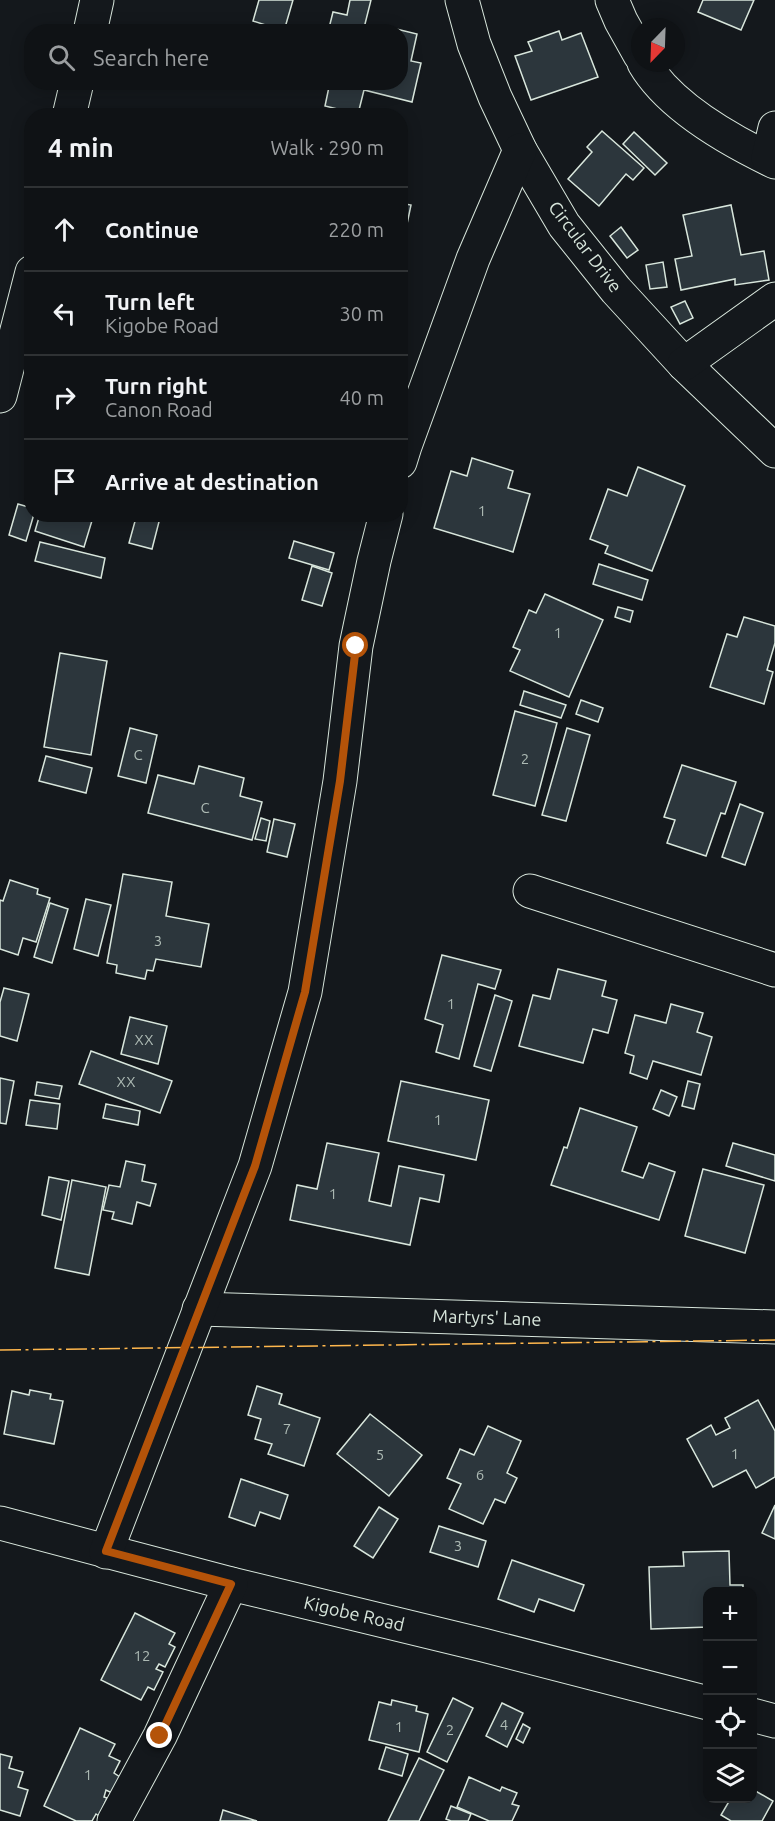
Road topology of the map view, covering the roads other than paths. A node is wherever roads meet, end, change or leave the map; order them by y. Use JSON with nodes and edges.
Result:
{"nodes":[{"id":1,"x":98,"y":0,"type":"edge"},
{"id":2,"x":462,"y":0,"type":"edge"},
{"id":3,"x":612,"y":0,"type":"edge"},
{"id":4,"x":92,"y":24,"type":"edge"},
{"id":5,"x":631,"y":39,"type":"edge"},
{"id":6,"x":650,"y":72,"type":"edge"},
{"id":7,"x":75,"y":90,"type":"edge"},
{"id":8,"x":71,"y":108,"type":"edge"},
{"id":9,"x":773,"y":149,"type":"edge"},
{"id":10,"x":520,"y":150,"type":"junction"},
{"id":11,"x":775,"y":298,"type":"edge"},
{"id":12,"x":24,"y":303,"type":"edge"},
{"id":13,"x":684,"y":364,"type":"junction"},
{"id":14,"x":0,"y":396,"type":"edge"},
{"id":15,"x":408,"y":438,"type":"edge"},
{"id":16,"x":775,"y":451,"type":"edge"},
{"id":17,"x":384,"y":522,"type":"edge"},
{"id":18,"x":530,"y":891,"type":"dead end"},
{"id":19,"x":775,"y":970,"type":"edge"},
{"id":20,"x":199,"y":1309,"type":"junction"},
{"id":21,"x":775,"y":1327,"type":"edge"},
{"id":22,"x":0,"y":1523,"type":"edge"},
{"id":23,"x":106,"y":1551,"type":"junction"},
{"id":24,"x":231,"y":1584,"type":"junction"},
{"id":25,"x":703,"y":1702,"type":"edge"},
{"id":26,"x":757,"y":1716,"type":"edge"},
{"id":27,"x":775,"y":1721,"type":"edge"},
{"id":28,"x":114,"y":1821,"type":"edge"}],
"edges":[{"from":1,"to":4,"type":"street"},
{"from":2,"to":10,"type":"street","name":"Circular Drive"},
{"from":3,"to":5,"type":"street"},
{"from":6,"to":9,"type":"street"},
{"from":7,"to":8,"type":"street"},
{"from":10,"to":13,"type":"street","name":"Circular Drive"},
{"from":10,"to":15,"type":"street"},
{"from":11,"to":13,"type":"street"},
{"from":12,"to":14,"type":"street"},
{"from":13,"to":16,"type":"street","name":"Circular Drive"},
{"from":17,"to":20,"type":"street"},
{"from":18,"to":19,"type":"street"},
{"from":20,"to":21,"type":"street","name":"Martyrs' Lane"},
{"from":20,"to":23,"type":"street"},
{"from":22,"to":23,"type":"street","name":"Kigobe Road"},
{"from":23,"to":24,"type":"street","name":"Kigobe Road"},
{"from":24,"to":25,"type":"street","name":"Kigobe Road"},
{"from":24,"to":28,"type":"street"},
{"from":26,"to":27,"type":"street"}]}
